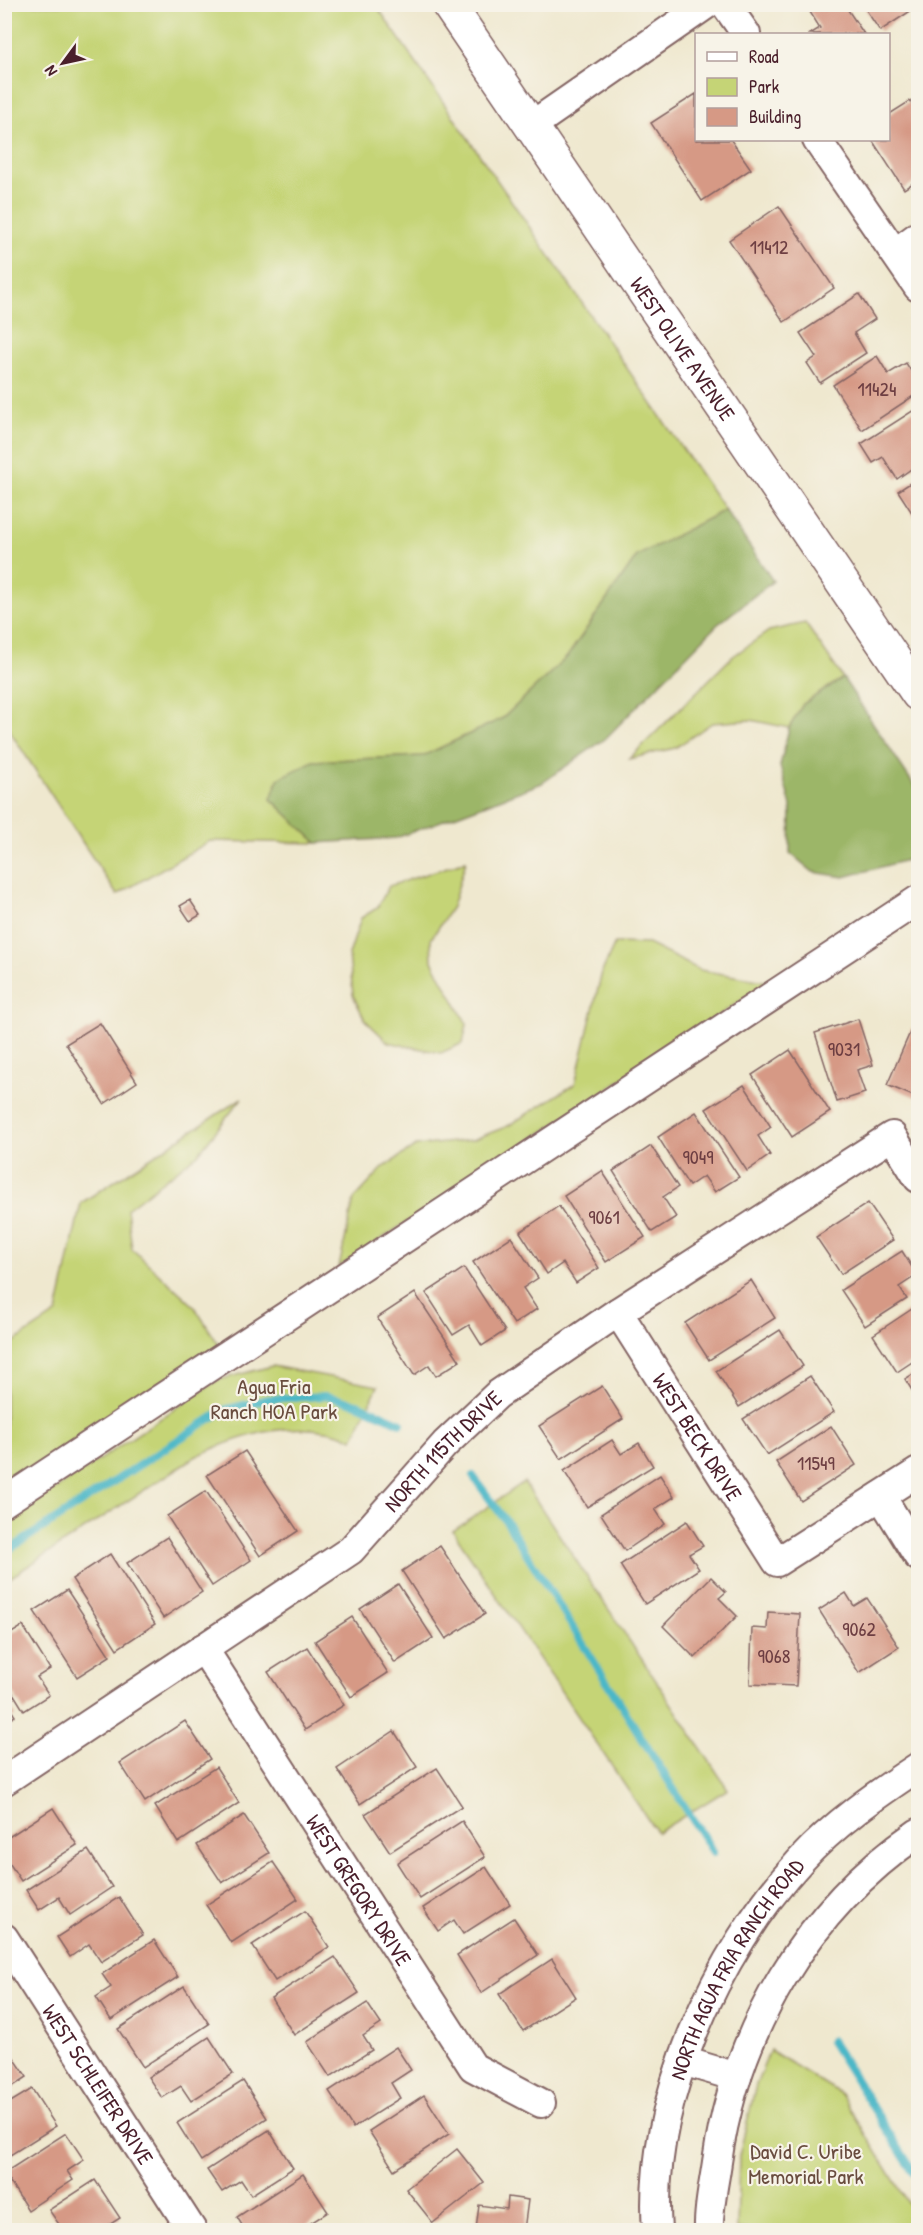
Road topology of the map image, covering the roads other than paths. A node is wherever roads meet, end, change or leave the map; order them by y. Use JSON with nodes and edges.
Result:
{"nodes":[{"id":1,"x":448,"y":4,"type":"edge"},
{"id":2,"x":707,"y":4,"type":"edge"},
{"id":3,"x":725,"y":4,"type":"edge"},
{"id":4,"x":745,"y":33,"type":"edge"},
{"id":5,"x":531,"y":126,"type":"junction"},
{"id":6,"x":819,"y":141,"type":"edge"},
{"id":7,"x":918,"y":236,"type":"edge"},
{"id":8,"x":895,"y":253,"type":"junction"},
{"id":9,"x":918,"y":287,"type":"edge"},
{"id":10,"x":918,"y":694,"type":"edge"},
{"id":11,"x":918,"y":900,"type":"edge"},
{"id":12,"x":918,"y":1178,"type":"edge"},
{"id":13,"x":618,"y":1312,"type":"junction"},
{"id":14,"x":918,"y":1472,"type":"edge"},
{"id":15,"x":881,"y":1496,"type":"junction"},
{"id":16,"x":4,"y":1502,"type":"edge"},
{"id":17,"x":918,"y":1556,"type":"edge"},
{"id":18,"x":203,"y":1648,"type":"junction"},
{"id":19,"x":918,"y":1767,"type":"edge"},
{"id":20,"x":4,"y":1781,"type":"edge"},
{"id":21,"x":918,"y":1833,"type":"edge"},
{"id":22,"x":4,"y":1938,"type":"edge"},
{"id":23,"x":683,"y":2061,"type":"junction"},
{"id":24,"x":737,"y":2077,"type":"junction"},
{"id":25,"x":541,"y":2103,"type":"dead end"},
{"id":26,"x":192,"y":2230,"type":"edge"},
{"id":27,"x":657,"y":2230,"type":"edge"},
{"id":28,"x":709,"y":2230,"type":"edge"}],
"edges":[{"from":1,"to":5,"type":"main road","name":"WEST OLIVE AVENUE"},
{"from":2,"to":5,"type":"street"},
{"from":3,"to":4,"type":"street"},
{"from":5,"to":10,"type":"main road","name":"WEST OLIVE AVENUE"},
{"from":6,"to":8,"type":"street"},
{"from":7,"to":8,"type":"street"},
{"from":8,"to":9,"type":"street"},
{"from":11,"to":16,"type":"street"},
{"from":12,"to":13,"type":"street","name":"NORTH 115TH DRIVE"},
{"from":13,"to":15,"type":"street","name":"WEST BECK DRIVE"},
{"from":13,"to":18,"type":"street","name":"NORTH 115TH DRIVE"},
{"from":14,"to":15,"type":"street"},
{"from":15,"to":17,"type":"street"},
{"from":18,"to":20,"type":"street","name":"NORTH 115TH DRIVE"},
{"from":18,"to":25,"type":"street","name":"WEST GREGORY DRIVE"},
{"from":19,"to":23,"type":"street","name":"NORTH AGUA FRIA RANCH ROAD"},
{"from":21,"to":24,"type":"street","name":"NORTH AGUA FRIA RANCH ROAD"},
{"from":22,"to":26,"type":"street","name":"WEST SCHLEIFER DRIVE"},
{"from":23,"to":24,"type":"street"},
{"from":23,"to":27,"type":"street","name":"NORTH AGUA FRIA RANCH ROAD"},
{"from":24,"to":28,"type":"street","name":"NORTH AGUA FRIA RANCH ROAD"}]}
